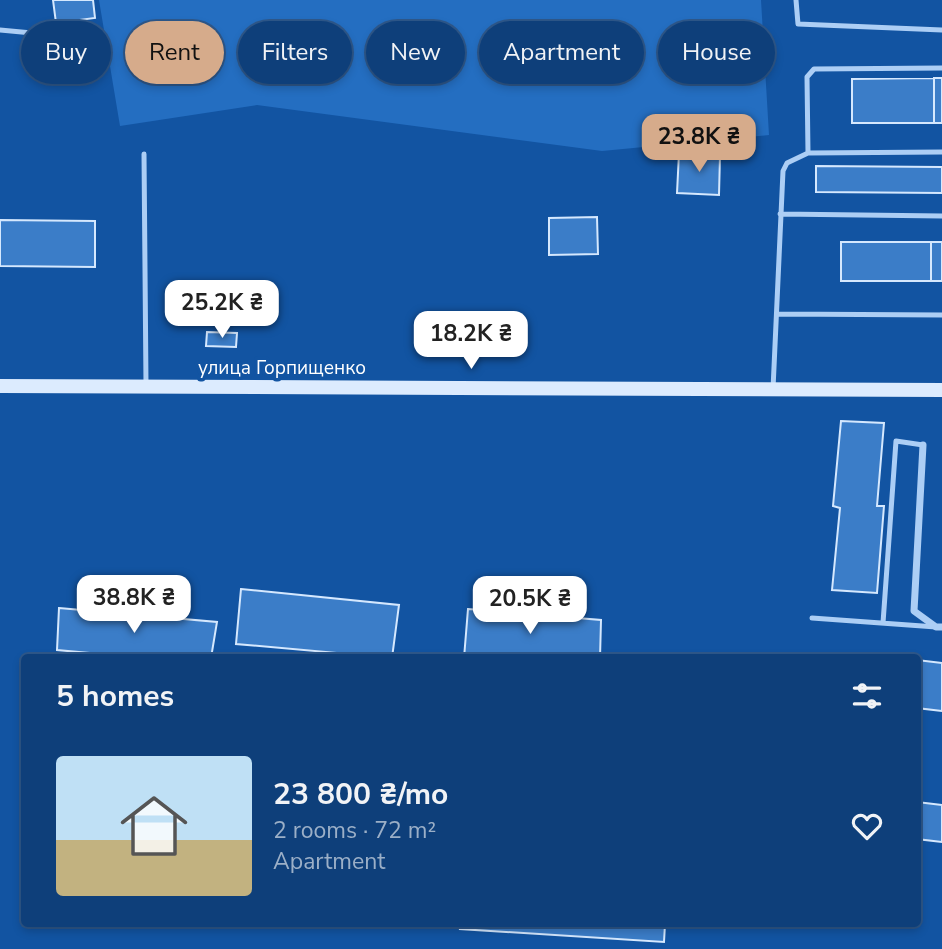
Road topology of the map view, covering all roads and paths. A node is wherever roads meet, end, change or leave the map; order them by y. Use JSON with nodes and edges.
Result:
{"nodes":[{"id":1,"x":796,"y":0,"type":"edge"},
{"id":2,"x":0,"y":30,"type":"edge"},
{"id":3,"x":942,"y":30,"type":"edge"},
{"id":4,"x":21,"y":32,"type":"edge"},
{"id":5,"x":942,"y":68,"type":"edge"},
{"id":6,"x":942,"y":152,"type":"edge"},
{"id":7,"x":807,"y":153,"type":"junction"},
{"id":8,"x":144,"y":154,"type":"dead end"},
{"id":9,"x":780,"y":214,"type":"junction"},
{"id":10,"x":942,"y":216,"type":"edge"},
{"id":11,"x":778,"y":314,"type":"junction"},
{"id":12,"x":942,"y":315,"type":"edge"},
{"id":13,"x":0,"y":386,"type":"edge"},
{"id":14,"x":146,"y":387,"type":"junction"},
{"id":15,"x":773,"y":389,"type":"junction"},
{"id":16,"x":942,"y":390,"type":"edge"},
{"id":17,"x":923,"y":445,"type":"joint"},
{"id":18,"x":812,"y":618,"type":"dead end"},
{"id":19,"x":883,"y":623,"type":"junction"},
{"id":20,"x":939,"y":627,"type":"edge"}],
"edges":[{"from":1,"to":3,"type":"lane"},
{"from":2,"to":4,"type":"lane"},
{"from":5,"to":7,"type":"lane"},
{"from":6,"to":7,"type":"lane"},
{"from":7,"to":9,"type":"lane"},
{"from":8,"to":14,"type":"lane"},
{"from":9,"to":10,"type":"lane"},
{"from":9,"to":11,"type":"lane"},
{"from":11,"to":12,"type":"lane"},
{"from":11,"to":15,"type":"lane"},
{"from":13,"to":14,"type":"main road","name":"улица Горпищенко"},
{"from":14,"to":15,"type":"main road","name":"улица Горпищенко"},
{"from":15,"to":16,"type":"main road","name":"улица Горпищенко"},
{"from":17,"to":19,"type":"lane"},
{"from":17,"to":20,"type":"street"},
{"from":18,"to":19,"type":"lane"},
{"from":19,"to":20,"type":"lane"}]}
